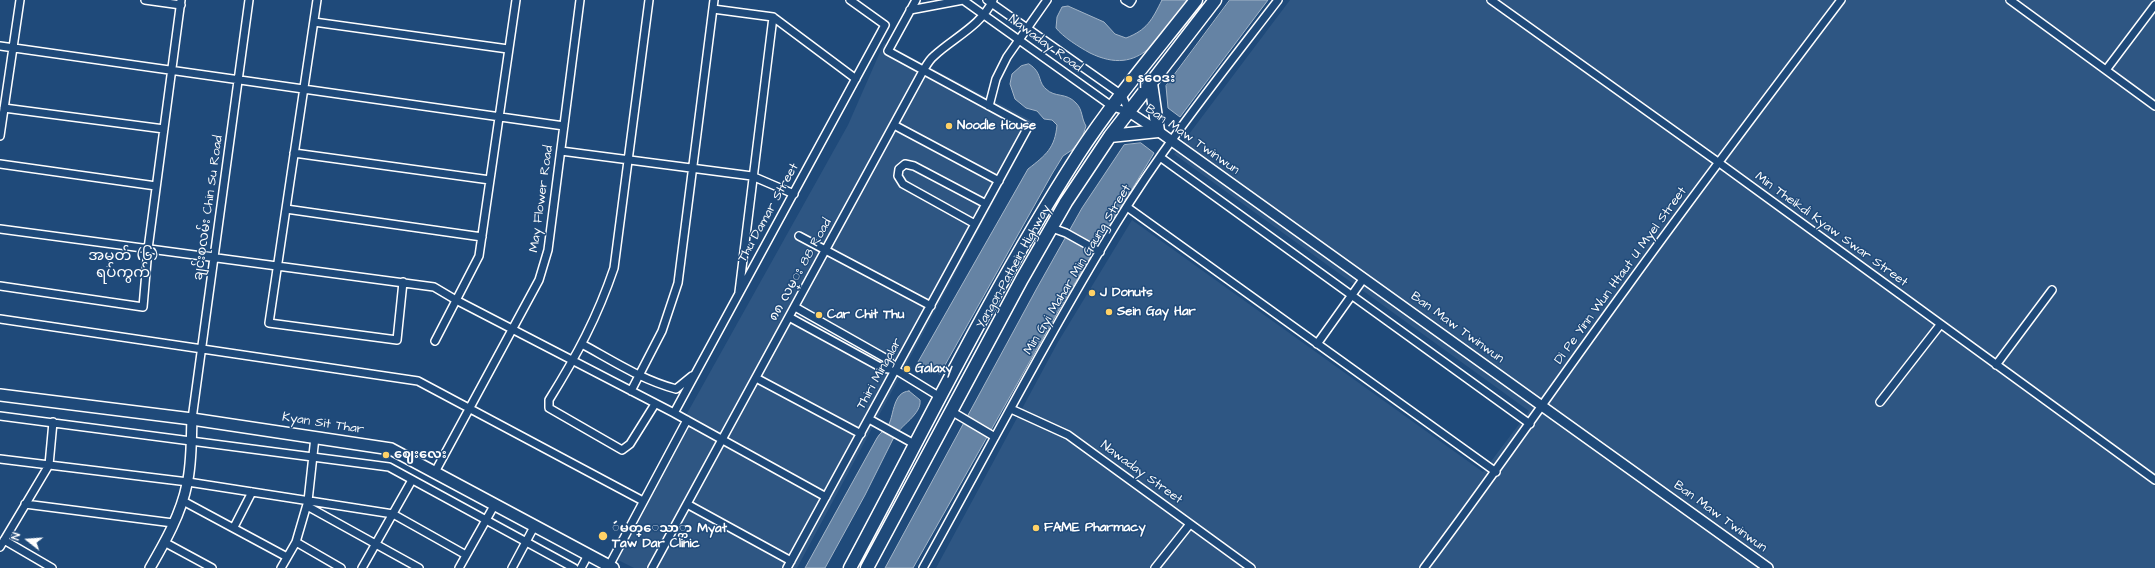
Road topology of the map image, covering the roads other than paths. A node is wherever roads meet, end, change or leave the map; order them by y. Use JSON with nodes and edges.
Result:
{"nodes":[{"id":1,"x":20,"y":0,"type":"edge"},
{"id":2,"x":145,"y":0,"type":"edge"},
{"id":3,"x":249,"y":0,"type":"edge"},
{"id":4,"x":317,"y":0,"type":"edge"},
{"id":5,"x":516,"y":0,"type":"edge"},
{"id":6,"x":580,"y":0,"type":"edge"},
{"id":7,"x":648,"y":0,"type":"edge"},
{"id":8,"x":714,"y":0,"type":"edge"},
{"id":9,"x":850,"y":0,"type":"edge"},
{"id":10,"x":916,"y":0,"type":"edge"},
{"id":11,"x":963,"y":0,"type":"edge"},
{"id":12,"x":1047,"y":0,"type":"edge"},
{"id":13,"x":1196,"y":0,"type":"edge"},
{"id":14,"x":1215,"y":0,"type":"edge"},
{"id":15,"x":1278,"y":0,"type":"edge"},
{"id":16,"x":1491,"y":0,"type":"edge"},
{"id":17,"x":1841,"y":0,"type":"edge"},
{"id":18,"x":2010,"y":0,"type":"edge"},
{"id":19,"x":991,"y":1,"type":"edge"},
{"id":20,"x":181,"y":2,"type":"edge"},
{"id":21,"x":2155,"y":5,"type":"edge"},
{"id":22,"x":713,"y":9,"type":"junction"},
{"id":23,"x":910,"y":10,"type":"junction"},
{"id":24,"x":984,"y":14,"type":"junction"},
{"id":25,"x":774,"y":17,"type":"junction"},
{"id":26,"x":314,"y":22,"type":"junction"},
{"id":27,"x":1027,"y":28,"type":"junction"},
{"id":28,"x":1018,"y":39,"type":"junction"},
{"id":29,"x":0,"y":46,"type":"edge"},
{"id":30,"x":13,"y":48,"type":"junction"},
{"id":31,"x":508,"y":49,"type":"junction"},
{"id":32,"x":172,"y":70,"type":"junction"},
{"id":33,"x":2106,"y":70,"type":"junction"},
{"id":34,"x":923,"y":71,"type":"junction"},
{"id":35,"x":856,"y":79,"type":"junction"},
{"id":36,"x":238,"y":80,"type":"junction"},
{"id":37,"x":1151,"y":83,"type":"junction"},
{"id":38,"x":303,"y":89,"type":"junction"},
{"id":39,"x":1122,"y":96,"type":"junction"},
{"id":40,"x":989,"y":106,"type":"junction"},
{"id":41,"x":2155,"y":106,"type":"edge"},
{"id":42,"x":4,"y":108,"type":"junction"},
{"id":43,"x":1113,"y":108,"type":"junction"},
{"id":44,"x":1129,"y":112,"type":"junction"},
{"id":45,"x":498,"y":116,"type":"junction"},
{"id":46,"x":894,"y":125,"type":"junction"},
{"id":47,"x":564,"y":126,"type":"junction"},
{"id":48,"x":164,"y":129,"type":"junction"},
{"id":49,"x":1158,"y":131,"type":"junction"},
{"id":50,"x":0,"y":136,"type":"edge"},
{"id":51,"x":1110,"y":136,"type":"junction"},
{"id":52,"x":1171,"y":140,"type":"junction"},
{"id":53,"x":561,"y":151,"type":"junction"},
{"id":54,"x":294,"y":153,"type":"junction"},
{"id":55,"x":1160,"y":157,"type":"junction"},
{"id":56,"x":628,"y":161,"type":"junction"},
{"id":57,"x":1718,"y":162,"type":"junction"},
{"id":58,"x":0,"y":164,"type":"edge"},
{"id":59,"x":692,"y":169,"type":"junction"},
{"id":60,"x":752,"y":176,"type":"junction"},
{"id":61,"x":490,"y":180,"type":"junction"},
{"id":62,"x":999,"y":181,"type":"junction"},
{"id":63,"x":156,"y":186,"type":"junction"},
{"id":64,"x":794,"y":194,"type":"junction"},
{"id":65,"x":986,"y":204,"type":"junction"},
{"id":66,"x":1127,"y":207,"type":"junction"},
{"id":67,"x":286,"y":209,"type":"junction"},
{"id":68,"x":975,"y":224,"type":"junction"},
{"id":69,"x":1052,"y":228,"type":"junction"},
{"id":70,"x":0,"y":229,"type":"edge"},
{"id":71,"x":799,"y":236,"type":"dead end"},
{"id":72,"x":482,"y":237,"type":"junction"},
{"id":73,"x":148,"y":249,"type":"junction"},
{"id":74,"x":826,"y":250,"type":"junction"},
{"id":75,"x":1098,"y":251,"type":"junction"},
{"id":76,"x":214,"y":258,"type":"junction"},
{"id":77,"x":277,"y":266,"type":"junction"},
{"id":78,"x":1364,"y":278,"type":"junction"},
{"id":79,"x":403,"y":282,"type":"junction"},
{"id":80,"x":0,"y":286,"type":"edge"},
{"id":81,"x":2052,"y":290,"type":"dead end"},
{"id":82,"x":738,"y":296,"type":"junction"},
{"id":83,"x":1352,"y":296,"type":"junction"},
{"id":84,"x":456,"y":300,"type":"junction"},
{"id":85,"x":931,"y":306,"type":"junction"},
{"id":86,"x":795,"y":307,"type":"junction"},
{"id":87,"x":789,"y":317,"type":"junction"},
{"id":88,"x":0,"y":319,"type":"edge"},
{"id":89,"x":1940,"y":325,"type":"junction"},
{"id":90,"x":513,"y":329,"type":"junction"},
{"id":91,"x":843,"y":334,"type":"junction"},
{"id":92,"x":435,"y":341,"type":"dead end"},
{"id":93,"x":582,"y":344,"type":"junction"},
{"id":94,"x":838,"y":344,"type":"junction"},
{"id":95,"x":1317,"y":344,"type":"junction"},
{"id":96,"x":202,"y":349,"type":"junction"},
{"id":97,"x":574,"y":360,"type":"junction"},
{"id":98,"x":1996,"y":365,"type":"junction"},
{"id":99,"x":698,"y":370,"type":"junction"},
{"id":100,"x":896,"y":370,"type":"junction"},
{"id":101,"x":638,"y":376,"type":"junction"},
{"id":102,"x":756,"y":378,"type":"junction"},
{"id":103,"x":631,"y":390,"type":"junction"},
{"id":104,"x":0,"y":394,"type":"edge"},
{"id":105,"x":940,"y":397,"type":"junction"},
{"id":106,"x":1880,"y":402,"type":"dead end"},
{"id":107,"x":655,"y":404,"type":"junction"},
{"id":108,"x":1543,"y":406,"type":"junction"},
{"id":109,"x":1011,"y":409,"type":"junction"},
{"id":110,"x":470,"y":410,"type":"junction"},
{"id":111,"x":951,"y":411,"type":"junction"},
{"id":112,"x":674,"y":413,"type":"junction"},
{"id":113,"x":0,"y":416,"type":"edge"},
{"id":114,"x":192,"y":419,"type":"junction"},
{"id":115,"x":869,"y":419,"type":"junction"},
{"id":116,"x":687,"y":420,"type":"junction"},
{"id":117,"x":53,"y":422,"type":"junction"},
{"id":118,"x":1530,"y":424,"type":"junction"},
{"id":119,"x":861,"y":434,"type":"junction"},
{"id":120,"x":993,"y":436,"type":"junction"},
{"id":121,"x":315,"y":437,"type":"junction"},
{"id":122,"x":722,"y":439,"type":"junction"},
{"id":123,"x":191,"y":440,"type":"junction"},
{"id":124,"x":916,"y":445,"type":"junction"},
{"id":125,"x":313,"y":456,"type":"junction"},
{"id":126,"x":0,"y":459,"type":"edge"},
{"id":127,"x":49,"y":465,"type":"junction"},
{"id":128,"x":435,"y":472,"type":"junction"},
{"id":129,"x":1496,"y":472,"type":"junction"},
{"id":130,"x":412,"y":480,"type":"junction"},
{"id":131,"x":2155,"y":480,"type":"edge"},
{"id":132,"x":188,"y":482,"type":"junction"},
{"id":133,"x":252,"y":492,"type":"junction"},
{"id":134,"x":826,"y":497,"type":"junction"},
{"id":135,"x":183,"y":501,"type":"junction"},
{"id":136,"x":643,"y":501,"type":"junction"},
{"id":137,"x":307,"y":503,"type":"junction"},
{"id":138,"x":25,"y":504,"type":"junction"},
{"id":139,"x":495,"y":504,"type":"junction"},
{"id":140,"x":687,"y":504,"type":"junction"},
{"id":141,"x":393,"y":514,"type":"junction"},
{"id":142,"x":486,"y":520,"type":"junction"},
{"id":143,"x":173,"y":523,"type":"junction"},
{"id":144,"x":1190,"y":524,"type":"junction"},
{"id":145,"x":535,"y":525,"type":"junction"},
{"id":146,"x":234,"y":527,"type":"junction"},
{"id":147,"x":4,"y":540,"type":"junction"},
{"id":148,"x":164,"y":542,"type":"junction"},
{"id":149,"x":296,"y":542,"type":"junction"},
{"id":150,"x":526,"y":542,"type":"junction"},
{"id":151,"x":376,"y":544,"type":"junction"},
{"id":152,"x":0,"y":547,"type":"edge"},
{"id":153,"x":466,"y":555,"type":"junction"},
{"id":154,"x":588,"y":555,"type":"junction"},
{"id":155,"x":287,"y":557,"type":"junction"},
{"id":156,"x":791,"y":560,"type":"junction"},
{"id":157,"x":611,"y":567,"type":"edge"},
{"id":158,"x":52,"y":568,"type":"edge"},
{"id":159,"x":150,"y":568,"type":"edge"},
{"id":160,"x":212,"y":568,"type":"edge"},
{"id":161,"x":281,"y":568,"type":"edge"},
{"id":162,"x":341,"y":568,"type":"edge"},
{"id":163,"x":362,"y":568,"type":"edge"},
{"id":164,"x":419,"y":568,"type":"edge"},
{"id":165,"x":459,"y":568,"type":"edge"},
{"id":166,"x":512,"y":568,"type":"edge"},
{"id":167,"x":574,"y":568,"type":"edge"},
{"id":168,"x":581,"y":568,"type":"edge"},
{"id":169,"x":652,"y":568,"type":"edge"},
{"id":170,"x":787,"y":568,"type":"edge"},
{"id":171,"x":850,"y":568,"type":"edge"},
{"id":172,"x":867,"y":568,"type":"edge"},
{"id":173,"x":923,"y":568,"type":"edge"},
{"id":174,"x":1156,"y":568,"type":"edge"},
{"id":175,"x":1251,"y":568,"type":"edge"},
{"id":176,"x":1424,"y":568,"type":"edge"},
{"id":177,"x":1768,"y":568,"type":"edge"}],
"edges":[{"from":1,"to":30,"type":"street"},
{"from":2,"to":20,"type":"street"},
{"from":3,"to":36,"type":"street","name":"ချင်းစုလမ်း Chin Su Road"},
{"from":4,"to":26,"type":"street"},
{"from":5,"to":31,"type":"street"},
{"from":6,"to":47,"type":"street","name":"May Flower Road"},
{"from":7,"to":56,"type":"street"},
{"from":8,"to":22,"type":"street"},
{"from":9,"to":35,"type":"street","name":"Thu Damar Street"},
{"from":10,"to":23,"type":"street"},
{"from":11,"to":23,"type":"street"},
{"from":11,"to":24,"type":"street","name":"Nawaday Road"},
{"from":12,"to":27,"type":"street"},
{"from":13,"to":39,"type":"main road","name":"Yangon-Pathein Highway"},
{"from":14,"to":37,"type":"main road","name":"Yangon-Pathein Highway"},
{"from":15,"to":52,"type":"street","name":"Min Gyi Mahar Min Gaung Street"},
{"from":16,"to":57,"type":"street","name":"Min Theikdi Kyaw Swar Street"},
{"from":17,"to":57,"type":"street","name":"Di Pe Yinn Wun Htaut U Myel Street"},
{"from":18,"to":33,"type":"street"},
{"from":19,"to":24,"type":"street","name":"၈၈ လမ္း 88 Road"},
{"from":19,"to":27,"type":"street","name":"Nawaday Road"},
{"from":20,"to":32,"type":"street"},
{"from":21,"to":33,"type":"street"},
{"from":22,"to":25,"type":"street"},
{"from":22,"to":59,"type":"street"},
{"from":23,"to":34,"type":"street"},
{"from":24,"to":28,"type":"street","name":"Nawaday Road"},
{"from":24,"to":34,"type":"street","name":"၈၈ လမ္း 88 Road"},
{"from":25,"to":35,"type":"street"},
{"from":25,"to":60,"type":"street"},
{"from":26,"to":31,"type":"street"},
{"from":26,"to":38,"type":"street"},
{"from":27,"to":28,"type":"street"},
{"from":27,"to":39,"type":"street","name":"Nawaday Road"},
{"from":28,"to":40,"type":"street"},
{"from":28,"to":43,"type":"street","name":"Nawaday Road"},
{"from":29,"to":30,"type":"street"},
{"from":30,"to":32,"type":"street"},
{"from":30,"to":42,"type":"street"},
{"from":31,"to":45,"type":"street"},
{"from":32,"to":36,"type":"street"},
{"from":32,"to":48,"type":"street"},
{"from":33,"to":41,"type":"street"},
{"from":34,"to":40,"type":"street"},
{"from":34,"to":46,"type":"street","name":"၈၈ လမ္း 88 Road"},
{"from":35,"to":64,"type":"street","name":"Thu Damar Street"},
{"from":36,"to":38,"type":"street"},
{"from":36,"to":76,"type":"street","name":"ချင်းစုလမ်း Chin Su Road"},
{"from":37,"to":44,"type":"main road","name":"Yangon-Pathein Highway"},
{"from":37,"to":49,"type":"main road"},
{"from":38,"to":45,"type":"street"},
{"from":38,"to":54,"type":"street"},
{"from":39,"to":43,"type":"main road","name":"Yangon-Pathein Highway"},
{"from":39,"to":44,"type":"street"},
{"from":40,"to":62,"type":"street","name":"Thiri Mingalar"},
{"from":42,"to":48,"type":"street"},
{"from":42,"to":50,"type":"street"},
{"from":43,"to":44,"type":"street"},
{"from":43,"to":105,"type":"main road","name":"Yangon-Pathein Highway"},
{"from":44,"to":49,"type":"street","name":"Ban Maw Twinwun"},
{"from":44,"to":51,"type":"main road","name":"Yangon-Pathein Highway"},
{"from":45,"to":47,"type":"street"},
{"from":45,"to":61,"type":"street"},
{"from":46,"to":62,"type":"street"},
{"from":46,"to":74,"type":"street","name":"၈၈ လမ္း 88 Road"},
{"from":47,"to":53,"type":"street","name":"May Flower Road"},
{"from":48,"to":63,"type":"street"},
{"from":49,"to":51,"type":"main road"},
{"from":49,"to":52,"type":"street","name":"Ban Maw Twinwun"},
{"from":51,"to":69,"type":"main road","name":"Yangon-Pathein Highway"},
{"from":52,"to":55,"type":"street","name":"Min Gyi Mahar Min Gaung Street"},
{"from":52,"to":78,"type":"street","name":"Ban Maw Twinwun"},
{"from":53,"to":56,"type":"street"},
{"from":53,"to":90,"type":"street","name":"May Flower Road"},
{"from":54,"to":61,"type":"street"},
{"from":54,"to":67,"type":"street"},
{"from":55,"to":66,"type":"street","name":"Min Gyi Mahar Min Gaung Street"},
{"from":55,"to":83,"type":"street"},
{"from":56,"to":59,"type":"street"},
{"from":56,"to":93,"type":"street"},
{"from":57,"to":89,"type":"street","name":"Min Theikdi Kyaw Swar Street"},
{"from":57,"to":108,"type":"street","name":"Di Pe Yinn Wun Htaut U Myel Street"},
{"from":58,"to":63,"type":"street"},
{"from":59,"to":60,"type":"street"},
{"from":59,"to":101,"type":"street"},
{"from":60,"to":64,"type":"street"},
{"from":60,"to":82,"type":"street"},
{"from":61,"to":72,"type":"street"},
{"from":62,"to":65,"type":"street","name":"Thiri Mingalar"},
{"from":63,"to":73,"type":"street"},
{"from":64,"to":82,"type":"street","name":"Thu Damar Street"},
{"from":65,"to":68,"type":"street","name":"Thiri Mingalar"},
{"from":65,"to":68,"type":"street"},
{"from":66,"to":75,"type":"street","name":"Min Gyi Mahar Min Gaung Street"},
{"from":66,"to":95,"type":"street"},
{"from":67,"to":72,"type":"street"},
{"from":67,"to":77,"type":"street"},
{"from":68,"to":85,"type":"street","name":"Thiri Mingalar"},
{"from":69,"to":75,"type":"street"},
{"from":69,"to":111,"type":"main road","name":"Yangon-Pathein Highway"},
{"from":70,"to":73,"type":"street"},
{"from":71,"to":74,"type":"street"},
{"from":72,"to":84,"type":"street"},
{"from":73,"to":76,"type":"street"},
{"from":73,"to":80,"type":"street"},
{"from":74,"to":85,"type":"street"},
{"from":74,"to":86,"type":"street","name":"၈၈ လမ္း 88 Road"},
{"from":75,"to":109,"type":"street","name":"Min Gyi Mahar Min Gaung Street"},
{"from":76,"to":77,"type":"street"},
{"from":76,"to":96,"type":"street","name":"ချင်းစုလမ်း Chin Su Road"},
{"from":77,"to":79,"type":"street"},
{"from":77,"to":79,"type":"street"},
{"from":78,"to":83,"type":"street"},
{"from":78,"to":108,"type":"street","name":"Ban Maw Twinwun"},
{"from":79,"to":84,"type":"street"},
{"from":81,"to":98,"type":"street"},
{"from":82,"to":99,"type":"street","name":"Thu Damar Street"},
{"from":83,"to":95,"type":"street"},
{"from":83,"to":118,"type":"street"},
{"from":84,"to":90,"type":"street"},
{"from":84,"to":92,"type":"street"},
{"from":85,"to":100,"type":"street","name":"Thiri Mingalar"},
{"from":86,"to":87,"type":"street","name":"၈၈ လမ္း 88 Road"},
{"from":86,"to":91,"type":"street"},
{"from":87,"to":94,"type":"street"},
{"from":87,"to":102,"type":"street","name":"၈၈ လမ္း 88 Road"},
{"from":88,"to":96,"type":"street"},
{"from":89,"to":98,"type":"street","name":"Min Theikdi Kyaw Swar Street"},
{"from":89,"to":106,"type":"street"},
{"from":90,"to":97,"type":"street"},
{"from":90,"to":110,"type":"street","name":"May Flower Road"},
{"from":91,"to":94,"type":"street"},
{"from":91,"to":100,"type":"street"},
{"from":93,"to":97,"type":"street"},
{"from":93,"to":101,"type":"street"},
{"from":94,"to":100,"type":"street"},
{"from":95,"to":129,"type":"street"},
{"from":96,"to":110,"type":"street"},
{"from":96,"to":114,"type":"street","name":"ချင်းစုလမ်း Chin Su Road"},
{"from":97,"to":103,"type":"street"},
{"from":97,"to":107,"type":"street"},
{"from":98,"to":131,"type":"street","name":"Min Theikdi Kyaw Swar Street"},
{"from":99,"to":101,"type":"street"},
{"from":99,"to":112,"type":"street","name":"Thu Damar Street"},
{"from":100,"to":105,"type":"street"},
{"from":100,"to":115,"type":"street","name":"Thiri Mingalar"},
{"from":101,"to":103,"type":"street"},
{"from":102,"to":119,"type":"street"},
{"from":102,"to":122,"type":"street","name":"၈၈ လမ္း 88 Road"},
{"from":103,"to":107,"type":"street"},
{"from":104,"to":114,"type":"main road","name":"Kyan Sit Thar"},
{"from":105,"to":124,"type":"main road","name":"Yangon-Pathein Highway"},
{"from":107,"to":112,"type":"street"},
{"from":108,"to":118,"type":"street","name":"Di Pe Yinn Wun Htaut U Myel Street"},
{"from":108,"to":177,"type":"street","name":"Ban Maw Twinwun"},
{"from":109,"to":120,"type":"street","name":"Min Gyi Mahar Min Gaung Street"},
{"from":109,"to":144,"type":"street","name":"Nawaday Street"},
{"from":110,"to":128,"type":"street","name":"May Flower Road"},
{"from":110,"to":136,"type":"street"},
{"from":111,"to":120,"type":"street"},
{"from":111,"to":172,"type":"main road","name":"Yangon-Pathein Highway"},
{"from":112,"to":116,"type":"street"},
{"from":113,"to":117,"type":"street"},
{"from":114,"to":121,"type":"main road","name":"Kyan Sit Thar"},
{"from":114,"to":123,"type":"street"},
{"from":115,"to":119,"type":"street","name":"Thiri Mingalar"},
{"from":115,"to":124,"type":"street"},
{"from":116,"to":122,"type":"street"},
{"from":116,"to":136,"type":"street"},
{"from":117,"to":123,"type":"street"},
{"from":117,"to":127,"type":"street"},
{"from":118,"to":129,"type":"street","name":"Di Pe Yinn Wun Htaut U Myel Street"},
{"from":119,"to":134,"type":"street","name":"Thiri Mingalar"},
{"from":120,"to":173,"type":"street","name":"Min Gyi Mahar Min Gaung Street"},
{"from":121,"to":125,"type":"street"},
{"from":121,"to":128,"type":"main road","name":"Kyan Sit Thar"},
{"from":122,"to":134,"type":"street"},
{"from":122,"to":140,"type":"street","name":"၈၈ လမ္း 88 Road"},
{"from":123,"to":125,"type":"street"},
{"from":123,"to":132,"type":"street"},
{"from":124,"to":171,"type":"main road","name":"Yangon-Pathein Highway"},
{"from":125,"to":130,"type":"street"},
{"from":125,"to":137,"type":"street"},
{"from":126,"to":127,"type":"street"},
{"from":127,"to":132,"type":"street"},
{"from":127,"to":138,"type":"street"},
{"from":128,"to":139,"type":"main road","name":"Kyan Sit Thar"},
{"from":129,"to":176,"type":"street","name":"Di Pe Yinn Wun Htaut U Myel Street"},
{"from":130,"to":141,"type":"street"},
{"from":130,"to":142,"type":"street"},
{"from":132,"to":133,"type":"street"},
{"from":132,"to":135,"type":"street"},
{"from":133,"to":137,"type":"street"},
{"from":133,"to":146,"type":"street"},
{"from":134,"to":156,"type":"street","name":"Thiri Mingalar"},
{"from":135,"to":143,"type":"street"},
{"from":135,"to":146,"type":"street"},
{"from":136,"to":157,"type":"street"},
{"from":137,"to":141,"type":"street"},
{"from":137,"to":149,"type":"street"},
{"from":137,"to":151,"type":"street"},
{"from":138,"to":143,"type":"street"},
{"from":138,"to":147,"type":"street"},
{"from":139,"to":142,"type":"street"},
{"from":139,"to":145,"type":"main road","name":"Kyan Sit Thar"},
{"from":140,"to":156,"type":"street"},
{"from":140,"to":169,"type":"street","name":"၈၈ လမ္း 88 Road"},
{"from":141,"to":151,"type":"street"},
{"from":141,"to":153,"type":"street"},
{"from":142,"to":150,"type":"street"},
{"from":142,"to":153,"type":"street"},
{"from":143,"to":148,"type":"street"},
{"from":144,"to":174,"type":"street"},
{"from":144,"to":175,"type":"street","name":"Nawaday Street"},
{"from":145,"to":150,"type":"street"},
{"from":145,"to":154,"type":"main road","name":"Kyan Sit Thar"},
{"from":146,"to":155,"type":"street"},
{"from":147,"to":152,"type":"street"},
{"from":147,"to":158,"type":"street"},
{"from":148,"to":159,"type":"street"},
{"from":148,"to":160,"type":"street"},
{"from":149,"to":155,"type":"street"},
{"from":149,"to":162,"type":"street"},
{"from":150,"to":166,"type":"street"},
{"from":150,"to":167,"type":"street"},
{"from":151,"to":163,"type":"street"},
{"from":151,"to":164,"type":"street"},
{"from":153,"to":165,"type":"street"},
{"from":154,"to":157,"type":"main road","name":"Kyan Sit Thar"},
{"from":154,"to":168,"type":"street"},
{"from":155,"to":161,"type":"street"},
{"from":156,"to":170,"type":"street","name":"Thiri Mingalar"}]}
